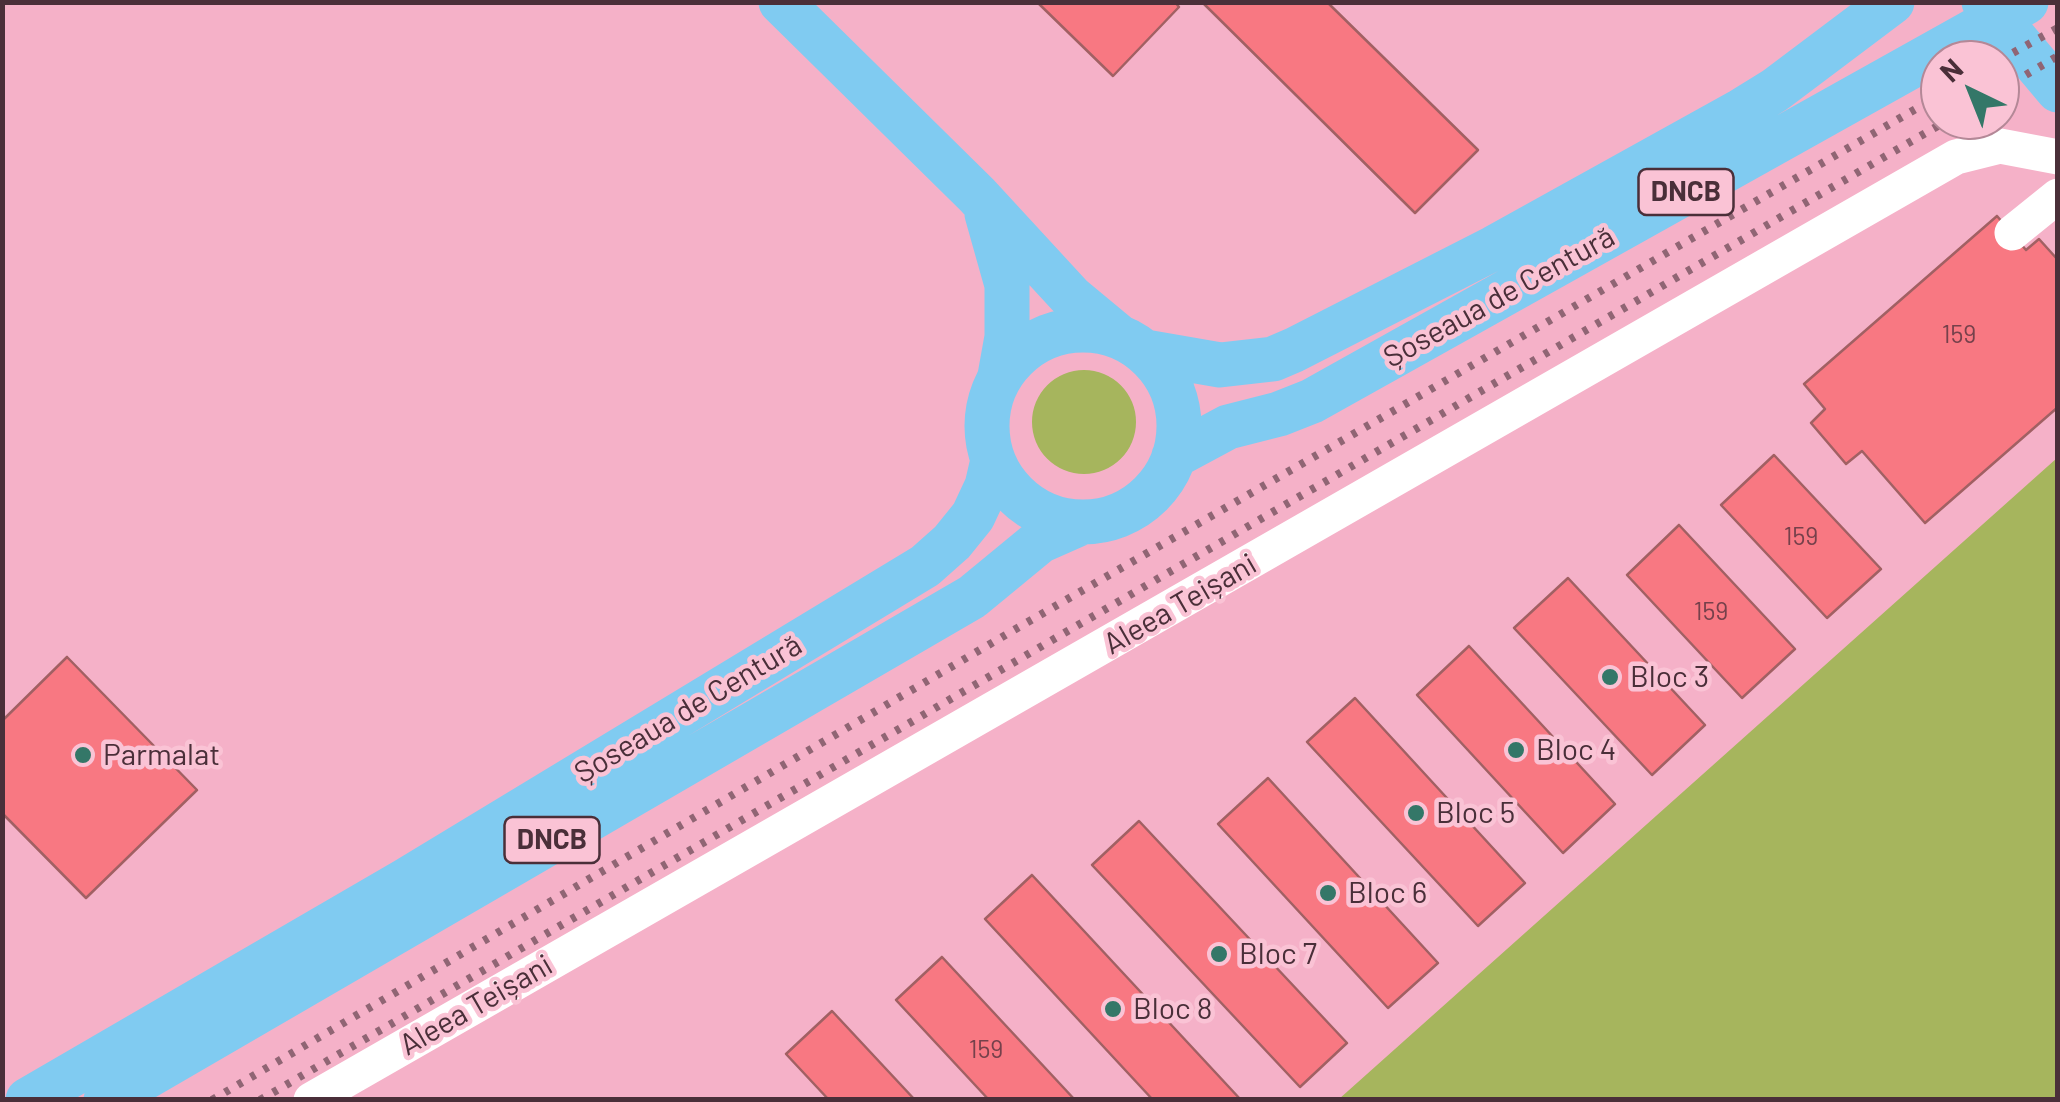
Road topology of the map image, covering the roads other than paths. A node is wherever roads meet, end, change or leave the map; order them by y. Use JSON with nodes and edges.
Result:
{"nodes":[{"id":1,"x":782,"y":2,"type":"edge"},
{"id":2,"x":1892,"y":2,"type":"edge"},
{"id":3,"x":1984,"y":2,"type":"edge"},
{"id":4,"x":2026,"y":2,"type":"edge"},
{"id":5,"x":2058,"y":90,"type":"edge"},
{"id":6,"x":2058,"y":157,"type":"edge"},
{"id":7,"x":977,"y":195,"type":"junction"},
{"id":8,"x":2058,"y":196,"type":"edge"},
{"id":9,"x":2012,"y":234,"type":"dead end"},
{"id":10,"x":1131,"y":344,"type":"junction"},
{"id":11,"x":1000,"y":376,"type":"junction"},
{"id":12,"x":1174,"y":456,"type":"junction"},
{"id":13,"x":993,"y":460,"type":"junction"},
{"id":14,"x":1083,"y":522,"type":"junction"},
{"id":15,"x":28,"y":1100,"type":"edge"},
{"id":16,"x":106,"y":1100,"type":"edge"},
{"id":17,"x":311,"y":1100,"type":"edge"}],
"edges":[{"from":1,"to":7,"type":"main road"},
{"from":2,"to":10,"type":"main road","name":"Șoseaua de Centură","number":"DNCB"},
{"from":3,"to":5,"type":"main road"},
{"from":4,"to":12,"type":"main road","name":"Șoseaua de Centură","number":"DNCB"},
{"from":6,"to":17,"type":"street","name":"Aleea Teișani"},
{"from":7,"to":10,"type":"main road"},
{"from":7,"to":11,"type":"main road"},
{"from":8,"to":9,"type":"street"},
{"from":10,"to":11,"type":"main road","number":"DNCB"},
{"from":10,"to":12,"type":"main road"},
{"from":11,"to":13,"type":"main road","number":"DNCB"},
{"from":12,"to":14,"type":"main road","number":"DNCB"},
{"from":13,"to":14,"type":"main road"},
{"from":13,"to":15,"type":"main road","name":"Șoseaua de Centură","number":"DNCB"},
{"from":14,"to":16,"type":"main road","name":"Șoseaua de Centură","number":"DNCB"}]}
